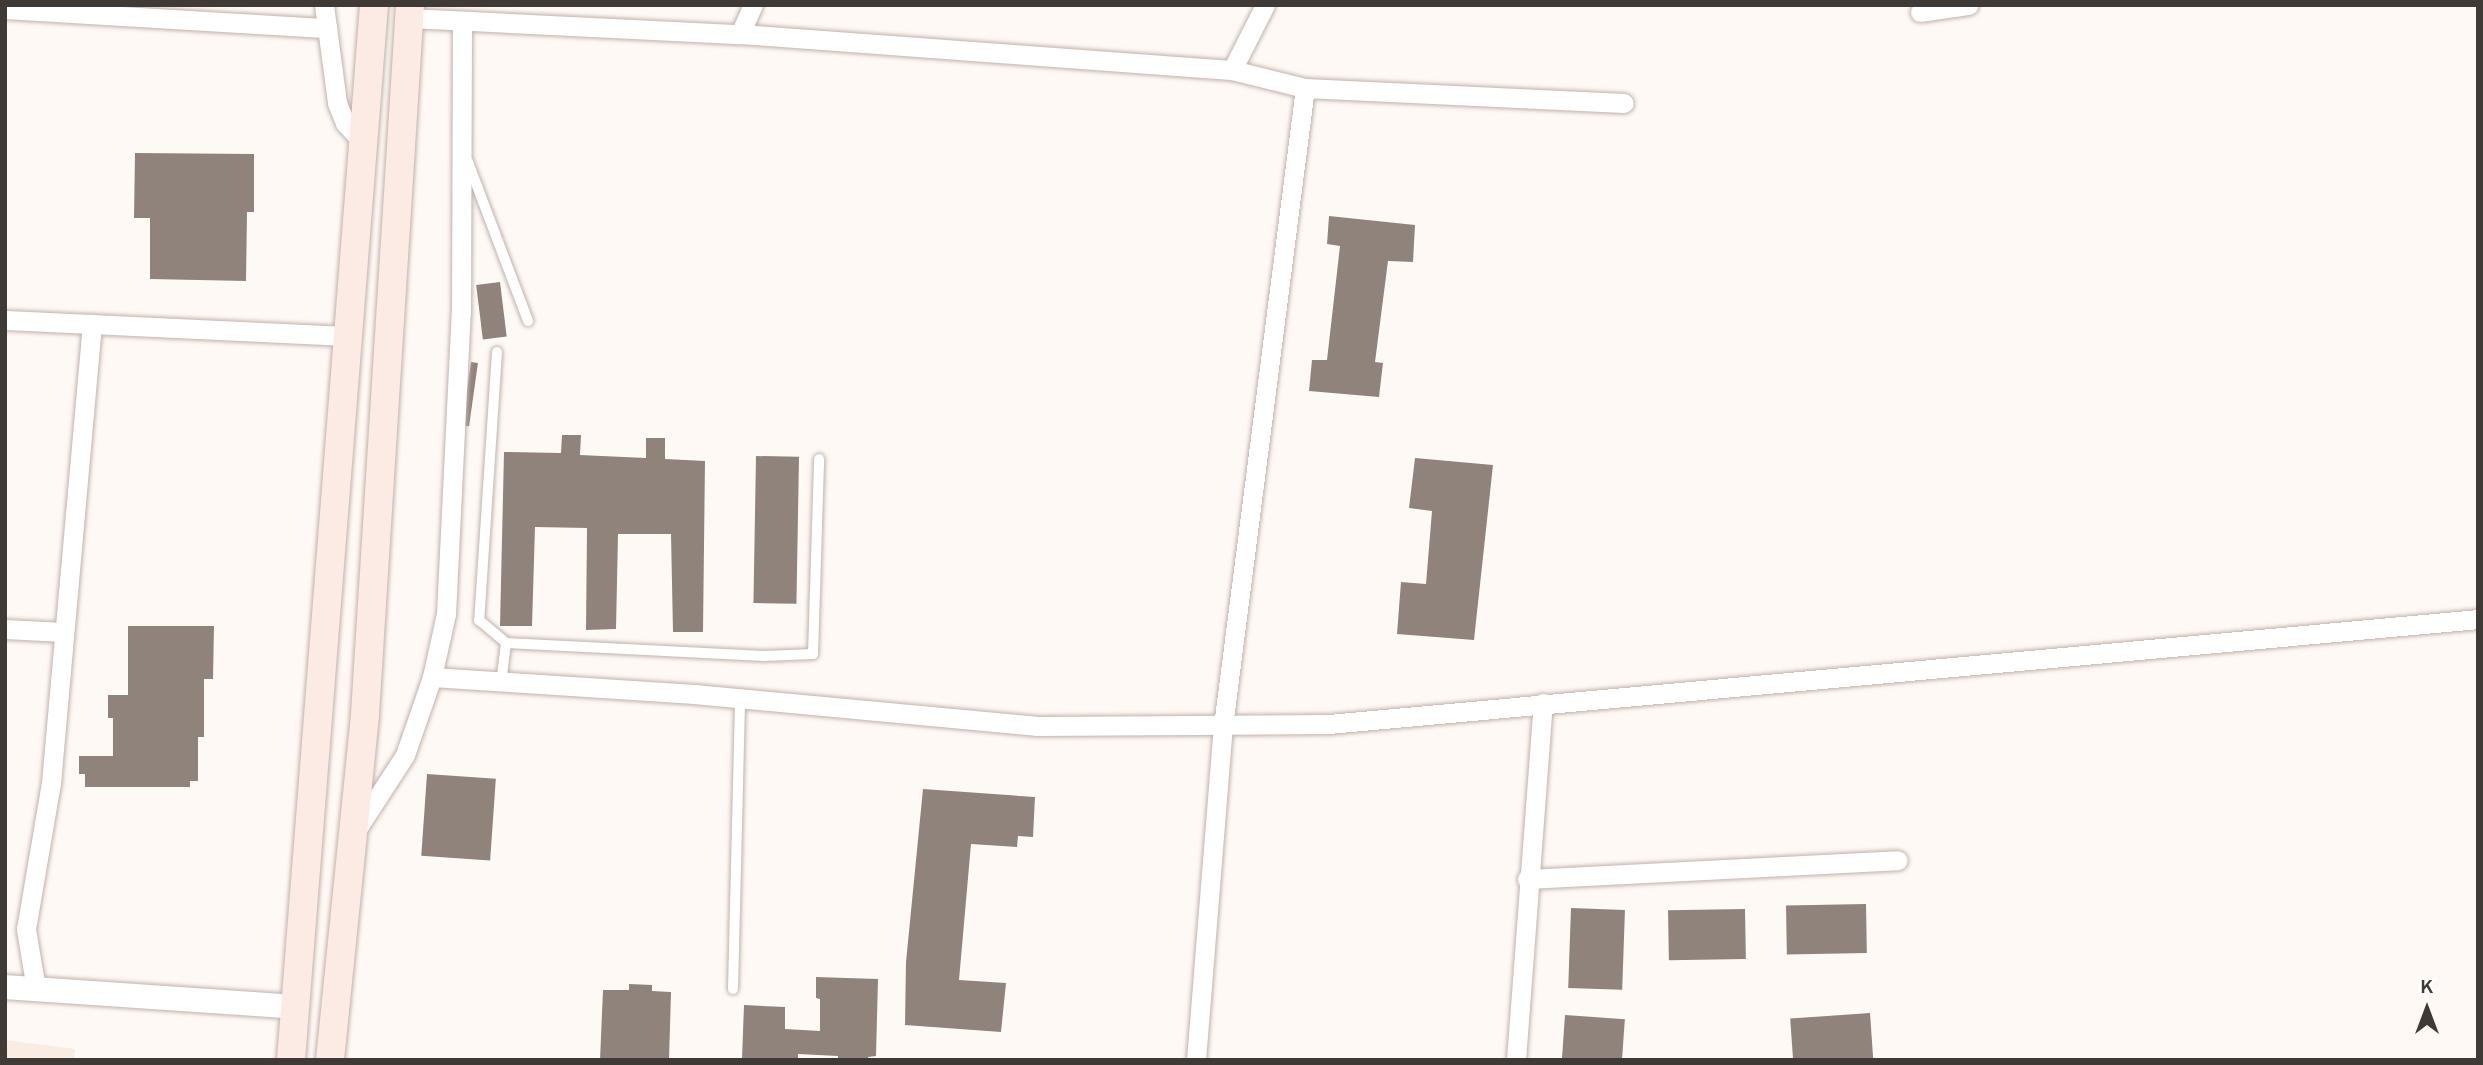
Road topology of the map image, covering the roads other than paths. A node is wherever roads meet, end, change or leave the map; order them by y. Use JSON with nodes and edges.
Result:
{"nodes":[{"id":1,"x":324,"y":5,"type":"edge"},
{"id":2,"x":374,"y":5,"type":"edge"},
{"id":3,"x":753,"y":5,"type":"edge"},
{"id":4,"x":1265,"y":5,"type":"edge"},
{"id":5,"x":1968,"y":5,"type":"edge"},
{"id":6,"x":5,"y":9,"type":"edge"},
{"id":7,"x":123,"y":10,"type":"edge"},
{"id":8,"x":409,"y":12,"type":"edge"},
{"id":9,"x":1920,"y":12,"type":"dead end"},
{"id":10,"x":462,"y":22,"type":"junction"},
{"id":11,"x":327,"y":28,"type":"junction"},
{"id":12,"x":740,"y":34,"type":"junction"},
{"id":13,"x":1231,"y":70,"type":"junction"},
{"id":14,"x":1305,"y":88,"type":"junction"},
{"id":15,"x":1624,"y":103,"type":"dead end"},
{"id":16,"x":363,"y":142,"type":"junction"},
{"id":17,"x":461,"y":145,"type":"junction"},
{"id":18,"x":5,"y":320,"type":"edge"},
{"id":19,"x":528,"y":321,"type":"dead end"},
{"id":20,"x":92,"y":324,"type":"junction"},
{"id":21,"x":348,"y":336,"type":"junction"},
{"id":22,"x":497,"y":352,"type":"dead end"},
{"id":23,"x":819,"y":459,"type":"dead end"},
{"id":24,"x":2478,"y":619,"type":"edge"},
{"id":25,"x":5,"y":629,"type":"edge"},
{"id":26,"x":63,"y":632,"type":"junction"},
{"id":27,"x":506,"y":643,"type":"junction"},
{"id":28,"x":432,"y":677,"type":"junction"},
{"id":29,"x":501,"y":681,"type":"junction"},
{"id":30,"x":740,"y":698,"type":"junction"},
{"id":31,"x":1543,"y":703,"type":"junction"},
{"id":32,"x":1223,"y":726,"type":"junction"},
{"id":33,"x":353,"y":836,"type":"junction"},
{"id":34,"x":1898,"y":860,"type":"dead end"},
{"id":35,"x":1527,"y":879,"type":"junction"},
{"id":36,"x":5,"y":987,"type":"edge"},
{"id":37,"x":36,"y":989,"type":"junction"},
{"id":38,"x":733,"y":989,"type":"dead end"},
{"id":39,"x":295,"y":1007,"type":"junction"},
{"id":40,"x":290,"y":1060,"type":"edge"},
{"id":41,"x":330,"y":1060,"type":"edge"},
{"id":42,"x":1196,"y":1060,"type":"edge"},
{"id":43,"x":1516,"y":1060,"type":"edge"}],
"edges":[{"from":1,"to":11,"type":"street"},
{"from":2,"to":16,"type":"main road"},
{"from":3,"to":12,"type":"street"},
{"from":4,"to":13,"type":"street"},
{"from":5,"to":9,"type":"street"},
{"from":6,"to":7,"type":"street"},
{"from":7,"to":11,"type":"street"},
{"from":8,"to":10,"type":"street"},
{"from":8,"to":33,"type":"main road"},
{"from":10,"to":12,"type":"street"},
{"from":10,"to":17,"type":"street"},
{"from":11,"to":16,"type":"street"},
{"from":12,"to":13,"type":"street"},
{"from":13,"to":14,"type":"street"},
{"from":14,"to":15,"type":"street"},
{"from":14,"to":32,"type":"street"},
{"from":16,"to":21,"type":"main road"},
{"from":17,"to":19,"type":"lane"},
{"from":17,"to":28,"type":"street"},
{"from":18,"to":20,"type":"street"},
{"from":20,"to":21,"type":"street"},
{"from":20,"to":26,"type":"street"},
{"from":21,"to":39,"type":"main road"},
{"from":22,"to":27,"type":"lane"},
{"from":23,"to":27,"type":"lane"},
{"from":24,"to":31,"type":"street"},
{"from":25,"to":26,"type":"street"},
{"from":26,"to":37,"type":"street"},
{"from":27,"to":29,"type":"lane"},
{"from":28,"to":29,"type":"street"},
{"from":28,"to":33,"type":"street"},
{"from":29,"to":30,"type":"street"},
{"from":30,"to":32,"type":"street"},
{"from":30,"to":38,"type":"lane"},
{"from":31,"to":32,"type":"street"},
{"from":31,"to":35,"type":"street"},
{"from":32,"to":42,"type":"street"},
{"from":33,"to":41,"type":"main road"},
{"from":34,"to":35,"type":"street"},
{"from":35,"to":43,"type":"street"},
{"from":36,"to":37,"type":"street"},
{"from":37,"to":39,"type":"street"},
{"from":39,"to":40,"type":"main road"}]}
